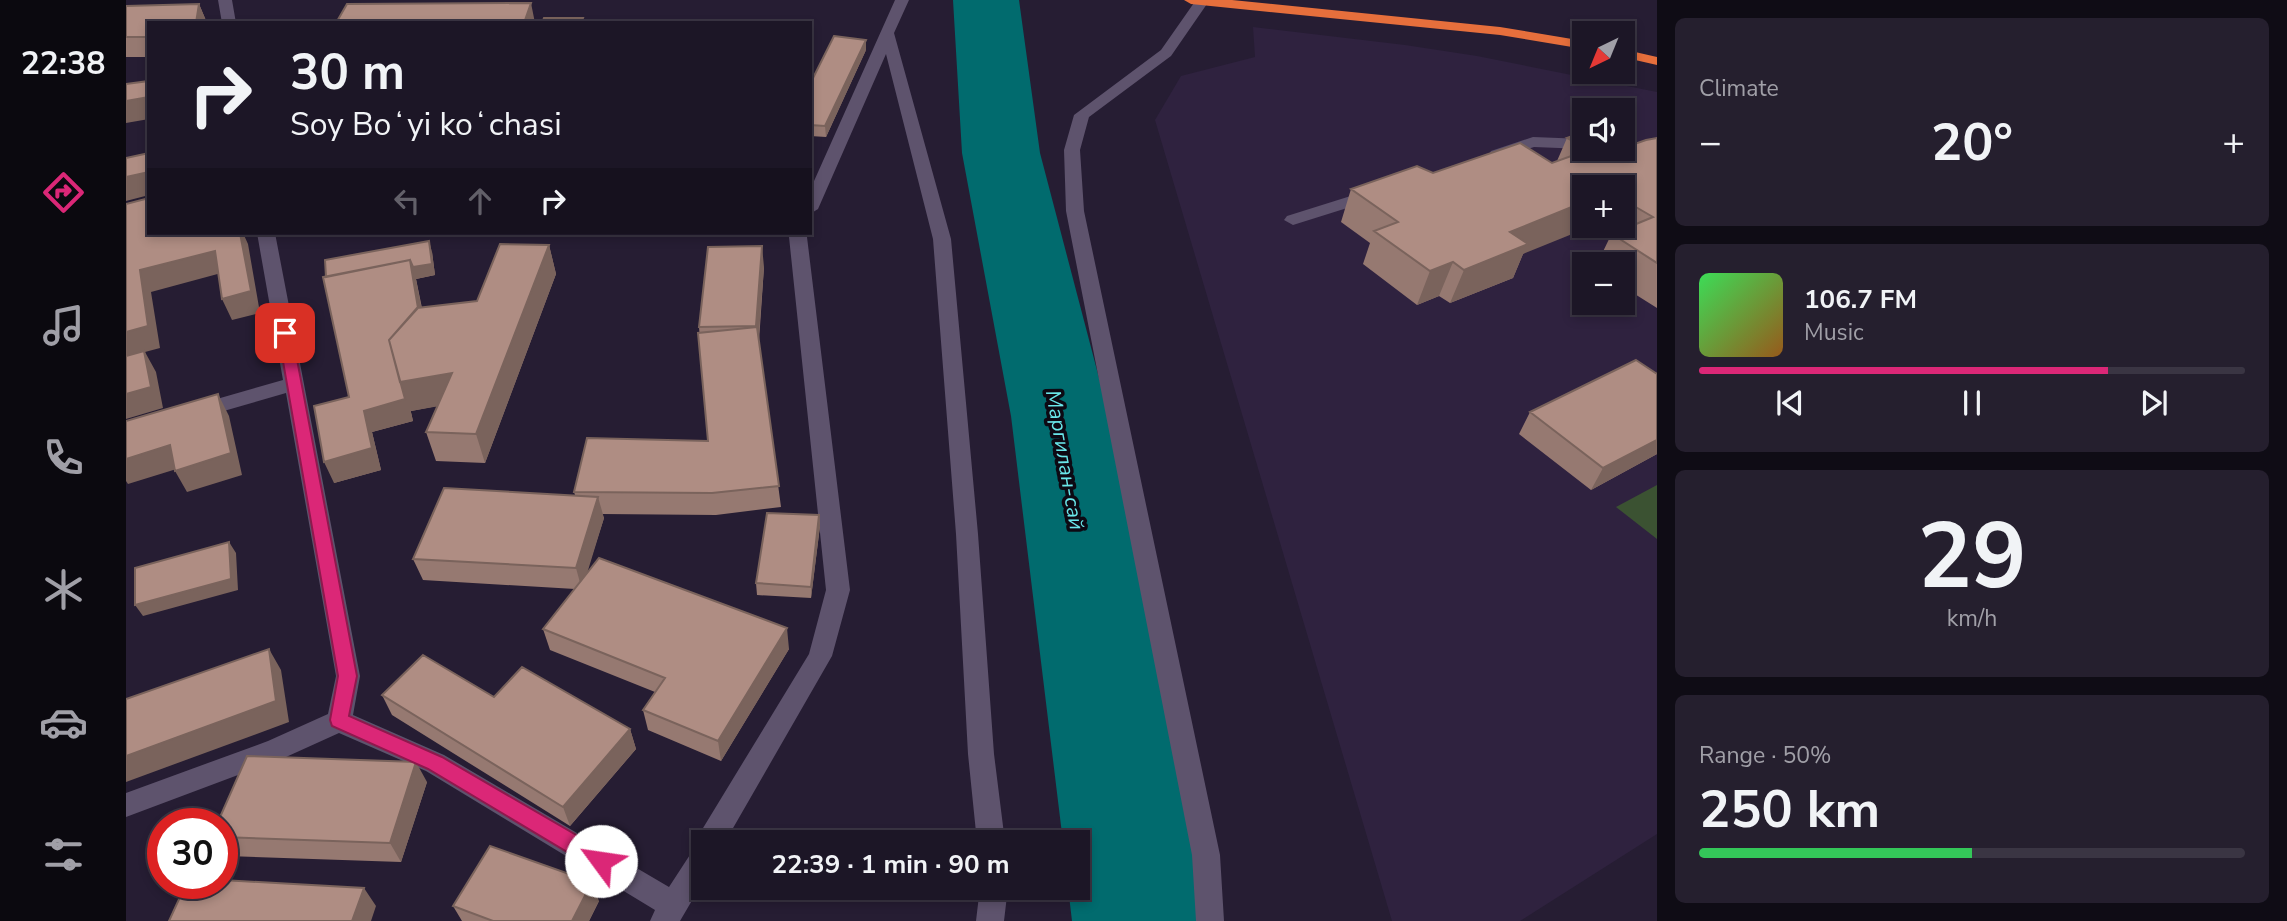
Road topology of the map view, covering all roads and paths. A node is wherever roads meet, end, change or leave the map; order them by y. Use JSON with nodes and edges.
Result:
{"nodes":[{"id":1,"x":225,"y":0,"type":"edge"},
{"id":2,"x":902,"y":0,"type":"edge"},
{"id":3,"x":1191,"y":0,"type":"edge"},
{"id":4,"x":1204,"y":0,"type":"edge"},
{"id":5,"x":229,"y":21,"type":"edge"},
{"id":6,"x":887,"y":32,"type":"junction"},
{"id":7,"x":1572,"y":43,"type":"edge"},
{"id":8,"x":1635,"y":56,"type":"edge"},
{"id":9,"x":1657,"y":61,"type":"edge"},
{"id":10,"x":1572,"y":144,"type":"edge"},
{"id":11,"x":1483,"y":158,"type":"edge"},
{"id":12,"x":1394,"y":187,"type":"edge"},
{"id":13,"x":812,"y":204,"type":"edge"},
{"id":14,"x":1293,"y":220,"type":"dead end"},
{"id":15,"x":266,"y":235,"type":"edge"},
{"id":16,"x":799,"y":235,"type":"edge"},
{"id":17,"x":295,"y":383,"type":"junction"},
{"id":18,"x":178,"y":418,"type":"edge"},
{"id":19,"x":339,"y":720,"type":"junction"},
{"id":20,"x":126,"y":805,"type":"edge"},
{"id":21,"x":717,"y":830,"type":"edge"},
{"id":22,"x":990,"y":830,"type":"edge"},
{"id":23,"x":691,"y":876,"type":"edge"},
{"id":24,"x":992,"y":900,"type":"edge"},
{"id":25,"x":669,"y":913,"type":"edge"},
{"id":26,"x":990,"y":921,"type":"edge"},
{"id":27,"x":1210,"y":921,"type":"edge"}],
"edges":[{"from":1,"to":5,"type":"street"},
{"from":2,"to":6,"type":"street"},
{"from":3,"to":4,"type":"highway"},
{"from":4,"to":7,"type":"highway"},
{"from":4,"to":27,"type":"street"},
{"from":6,"to":13,"type":"street"},
{"from":6,"to":22,"type":"street"},
{"from":8,"to":9,"type":"highway"},
{"from":10,"to":11,"type":"street"},
{"from":12,"to":14,"type":"street"},
{"from":15,"to":17,"type":"street"},
{"from":16,"to":21,"type":"street"},
{"from":17,"to":18,"type":"street"},
{"from":17,"to":19,"type":"street"},
{"from":19,"to":20,"type":"street"},
{"from":19,"to":25,"type":"street"},
{"from":23,"to":25,"type":"street"},
{"from":24,"to":26,"type":"street"}]}
